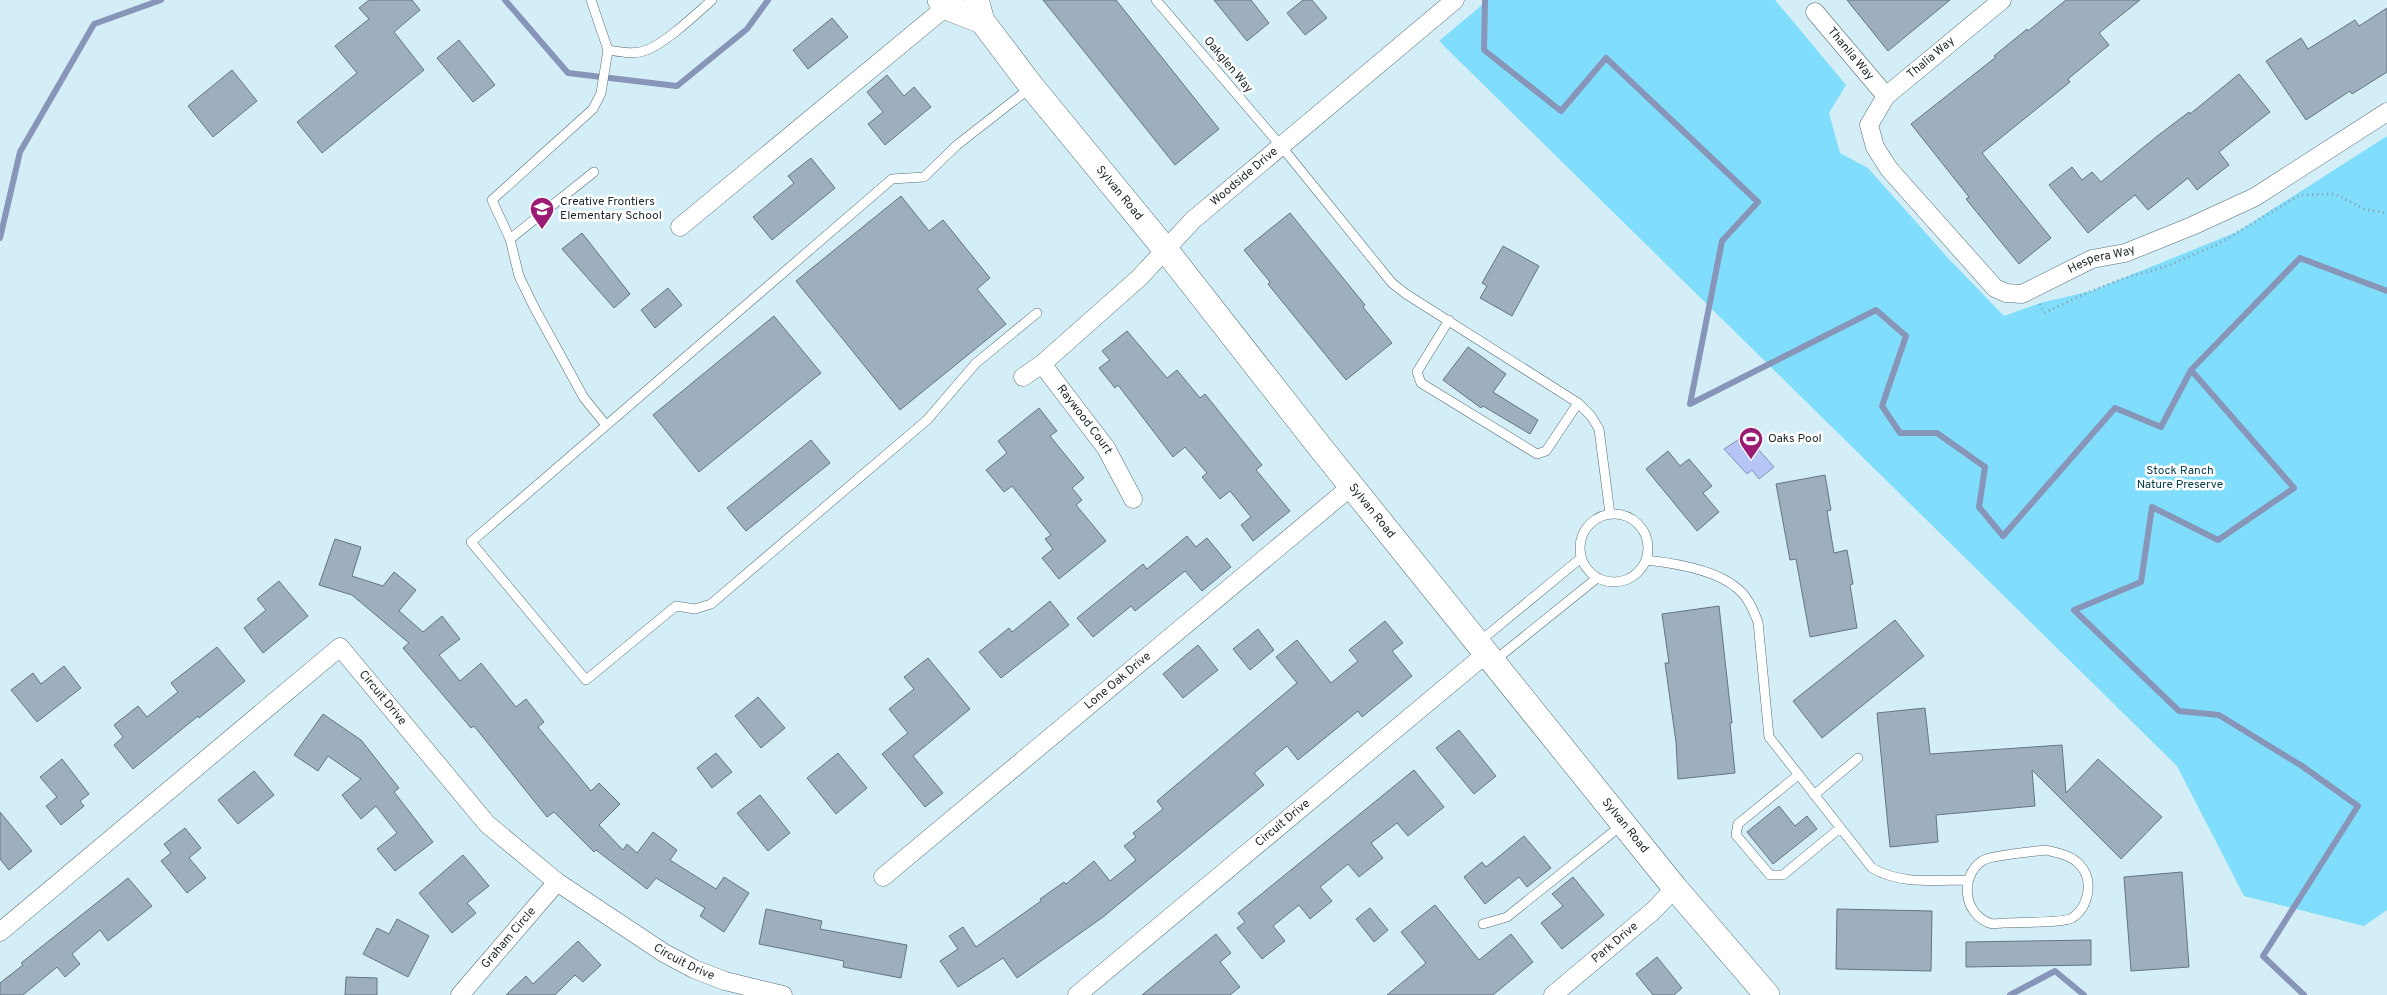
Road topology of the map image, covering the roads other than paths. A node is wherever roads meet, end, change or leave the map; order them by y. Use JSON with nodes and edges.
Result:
{"nodes":[{"id":1,"x":591,"y":0,"type":"edge"},
{"id":2,"x":712,"y":0,"type":"edge"},
{"id":3,"x":1156,"y":0,"type":"edge"},
{"id":4,"x":1455,"y":0,"type":"edge"},
{"id":5,"x":2002,"y":0,"type":"edge"},
{"id":6,"x":943,"y":4,"type":"edge"},
{"id":7,"x":979,"y":10,"type":"edge"},
{"id":8,"x":1815,"y":12,"type":"dead end"},
{"id":9,"x":608,"y":50,"type":"junction"},
{"id":10,"x":1032,"y":87,"type":"junction"},
{"id":11,"x":1886,"y":96,"type":"junction"},
{"id":12,"x":2387,"y":112,"type":"edge"},
{"id":13,"x":1869,"y":125,"type":"joint"},
{"id":14,"x":1281,"y":146,"type":"junction"},
{"id":15,"x":594,"y":172,"type":"dead end"},
{"id":16,"x":680,"y":227,"type":"dead end"},
{"id":17,"x":510,"y":239,"type":"junction"},
{"id":18,"x":1165,"y":249,"type":"junction"},
{"id":19,"x":1037,"y":313,"type":"dead end"},
{"id":20,"x":1449,"y":320,"type":"junction"},
{"id":21,"x":1042,"y":364,"type":"junction"},
{"id":22,"x":1023,"y":377,"type":"dead end"},
{"id":23,"x":1578,"y":403,"type":"junction"},
{"id":24,"x":606,"y":425,"type":"junction"},
{"id":25,"x":1353,"y":485,"type":"junction"},
{"id":26,"x":1133,"y":499,"type":"dead end"},
{"id":27,"x":1610,"y":514,"type":"junction"},
{"id":28,"x":1581,"y":558,"type":"junction"},
{"id":29,"x":1646,"y":560,"type":"junction"},
{"id":30,"x":1597,"y":578,"type":"junction"},
{"id":31,"x":1487,"y":652,"type":"junction"},
{"id":32,"x":1858,"y":758,"type":"dead end"},
{"id":33,"x":1798,"y":775,"type":"junction"},
{"id":34,"x":1814,"y":795,"type":"junction"},
{"id":35,"x":1623,"y":824,"type":"junction"},
{"id":36,"x":1840,"y":828,"type":"junction"},
{"id":37,"x":884,"y":877,"type":"dead end"},
{"id":38,"x":1968,"y":880,"type":"junction"},
{"id":39,"x":557,"y":882,"type":"junction"},
{"id":40,"x":1675,"y":888,"type":"junction"},
{"id":41,"x":1483,"y":924,"type":"dead end"},
{"id":42,"x":0,"y":932,"type":"edge"},
{"id":43,"x":460,"y":995,"type":"edge"},
{"id":44,"x":782,"y":995,"type":"edge"},
{"id":45,"x":1077,"y":995,"type":"edge"},
{"id":46,"x":1553,"y":995,"type":"edge"},
{"id":47,"x":1766,"y":995,"type":"edge"}],
"edges":[{"from":1,"to":9,"type":"lane"},
{"from":2,"to":9,"type":"lane"},
{"from":3,"to":14,"type":"lane","name":"Oakglen Way"},
{"from":4,"to":14,"type":"street","name":"Woodside Drive"},
{"from":5,"to":11,"type":"street","name":"Thalia Way"},
{"from":6,"to":7,"type":"main road","name":"Sylvan Road"},
{"from":6,"to":16,"type":"street"},
{"from":7,"to":10,"type":"main road","name":"Sylvan Road"},
{"from":8,"to":11,"type":"street","name":"Thanlia Way"},
{"from":9,"to":17,"type":"lane"},
{"from":10,"to":18,"type":"main road","name":"Sylvan Road"},
{"from":10,"to":24,"type":"lane"},
{"from":11,"to":13,"type":"street","name":"Thalia Way"},
{"from":12,"to":13,"type":"street","name":"Hespera Way"},
{"from":14,"to":18,"type":"street","name":"Woodside Drive"},
{"from":14,"to":20,"type":"lane","name":"Oakglen Way"},
{"from":15,"to":17,"type":"lane"},
{"from":17,"to":24,"type":"lane"},
{"from":18,"to":21,"type":"street","name":"Woodside Drive"},
{"from":18,"to":25,"type":"main road","name":"Sylvan Road"},
{"from":19,"to":24,"type":"lane"},
{"from":20,"to":23,"type":"lane","name":"Oakglen Way"},
{"from":20,"to":23,"type":"lane"},
{"from":21,"to":22,"type":"street"},
{"from":21,"to":26,"type":"street","name":"Raywood Court"},
{"from":23,"to":27,"type":"lane","name":"Oakglen Way"},
{"from":25,"to":31,"type":"main road","name":"Sylvan Road"},
{"from":25,"to":37,"type":"street","name":"Lone Oak Drive"},
{"from":27,"to":28,"type":"lane"},
{"from":27,"to":29,"type":"lane"},
{"from":28,"to":30,"type":"lane"},
{"from":28,"to":31,"type":"lane"},
{"from":29,"to":30,"type":"lane"},
{"from":29,"to":33,"type":"lane"},
{"from":30,"to":31,"type":"lane"},
{"from":31,"to":35,"type":"main road","name":"Sylvan Road"},
{"from":31,"to":45,"type":"street","name":"Circuit Drive"},
{"from":32,"to":34,"type":"lane"},
{"from":33,"to":34,"type":"lane"},
{"from":33,"to":36,"type":"lane"},
{"from":34,"to":36,"type":"lane"},
{"from":35,"to":40,"type":"main road","name":"Sylvan Road"},
{"from":35,"to":41,"type":"lane"},
{"from":36,"to":38,"type":"lane"},
{"from":38,"to":38,"type":"lane"},
{"from":39,"to":42,"type":"street","name":"Circuit Drive"},
{"from":39,"to":43,"type":"street","name":"Graham Circle"},
{"from":39,"to":44,"type":"street","name":"Circuit Drive"},
{"from":40,"to":46,"type":"street","name":"Park Drive"},
{"from":40,"to":47,"type":"main road","name":"Sylvan Road"}]}
